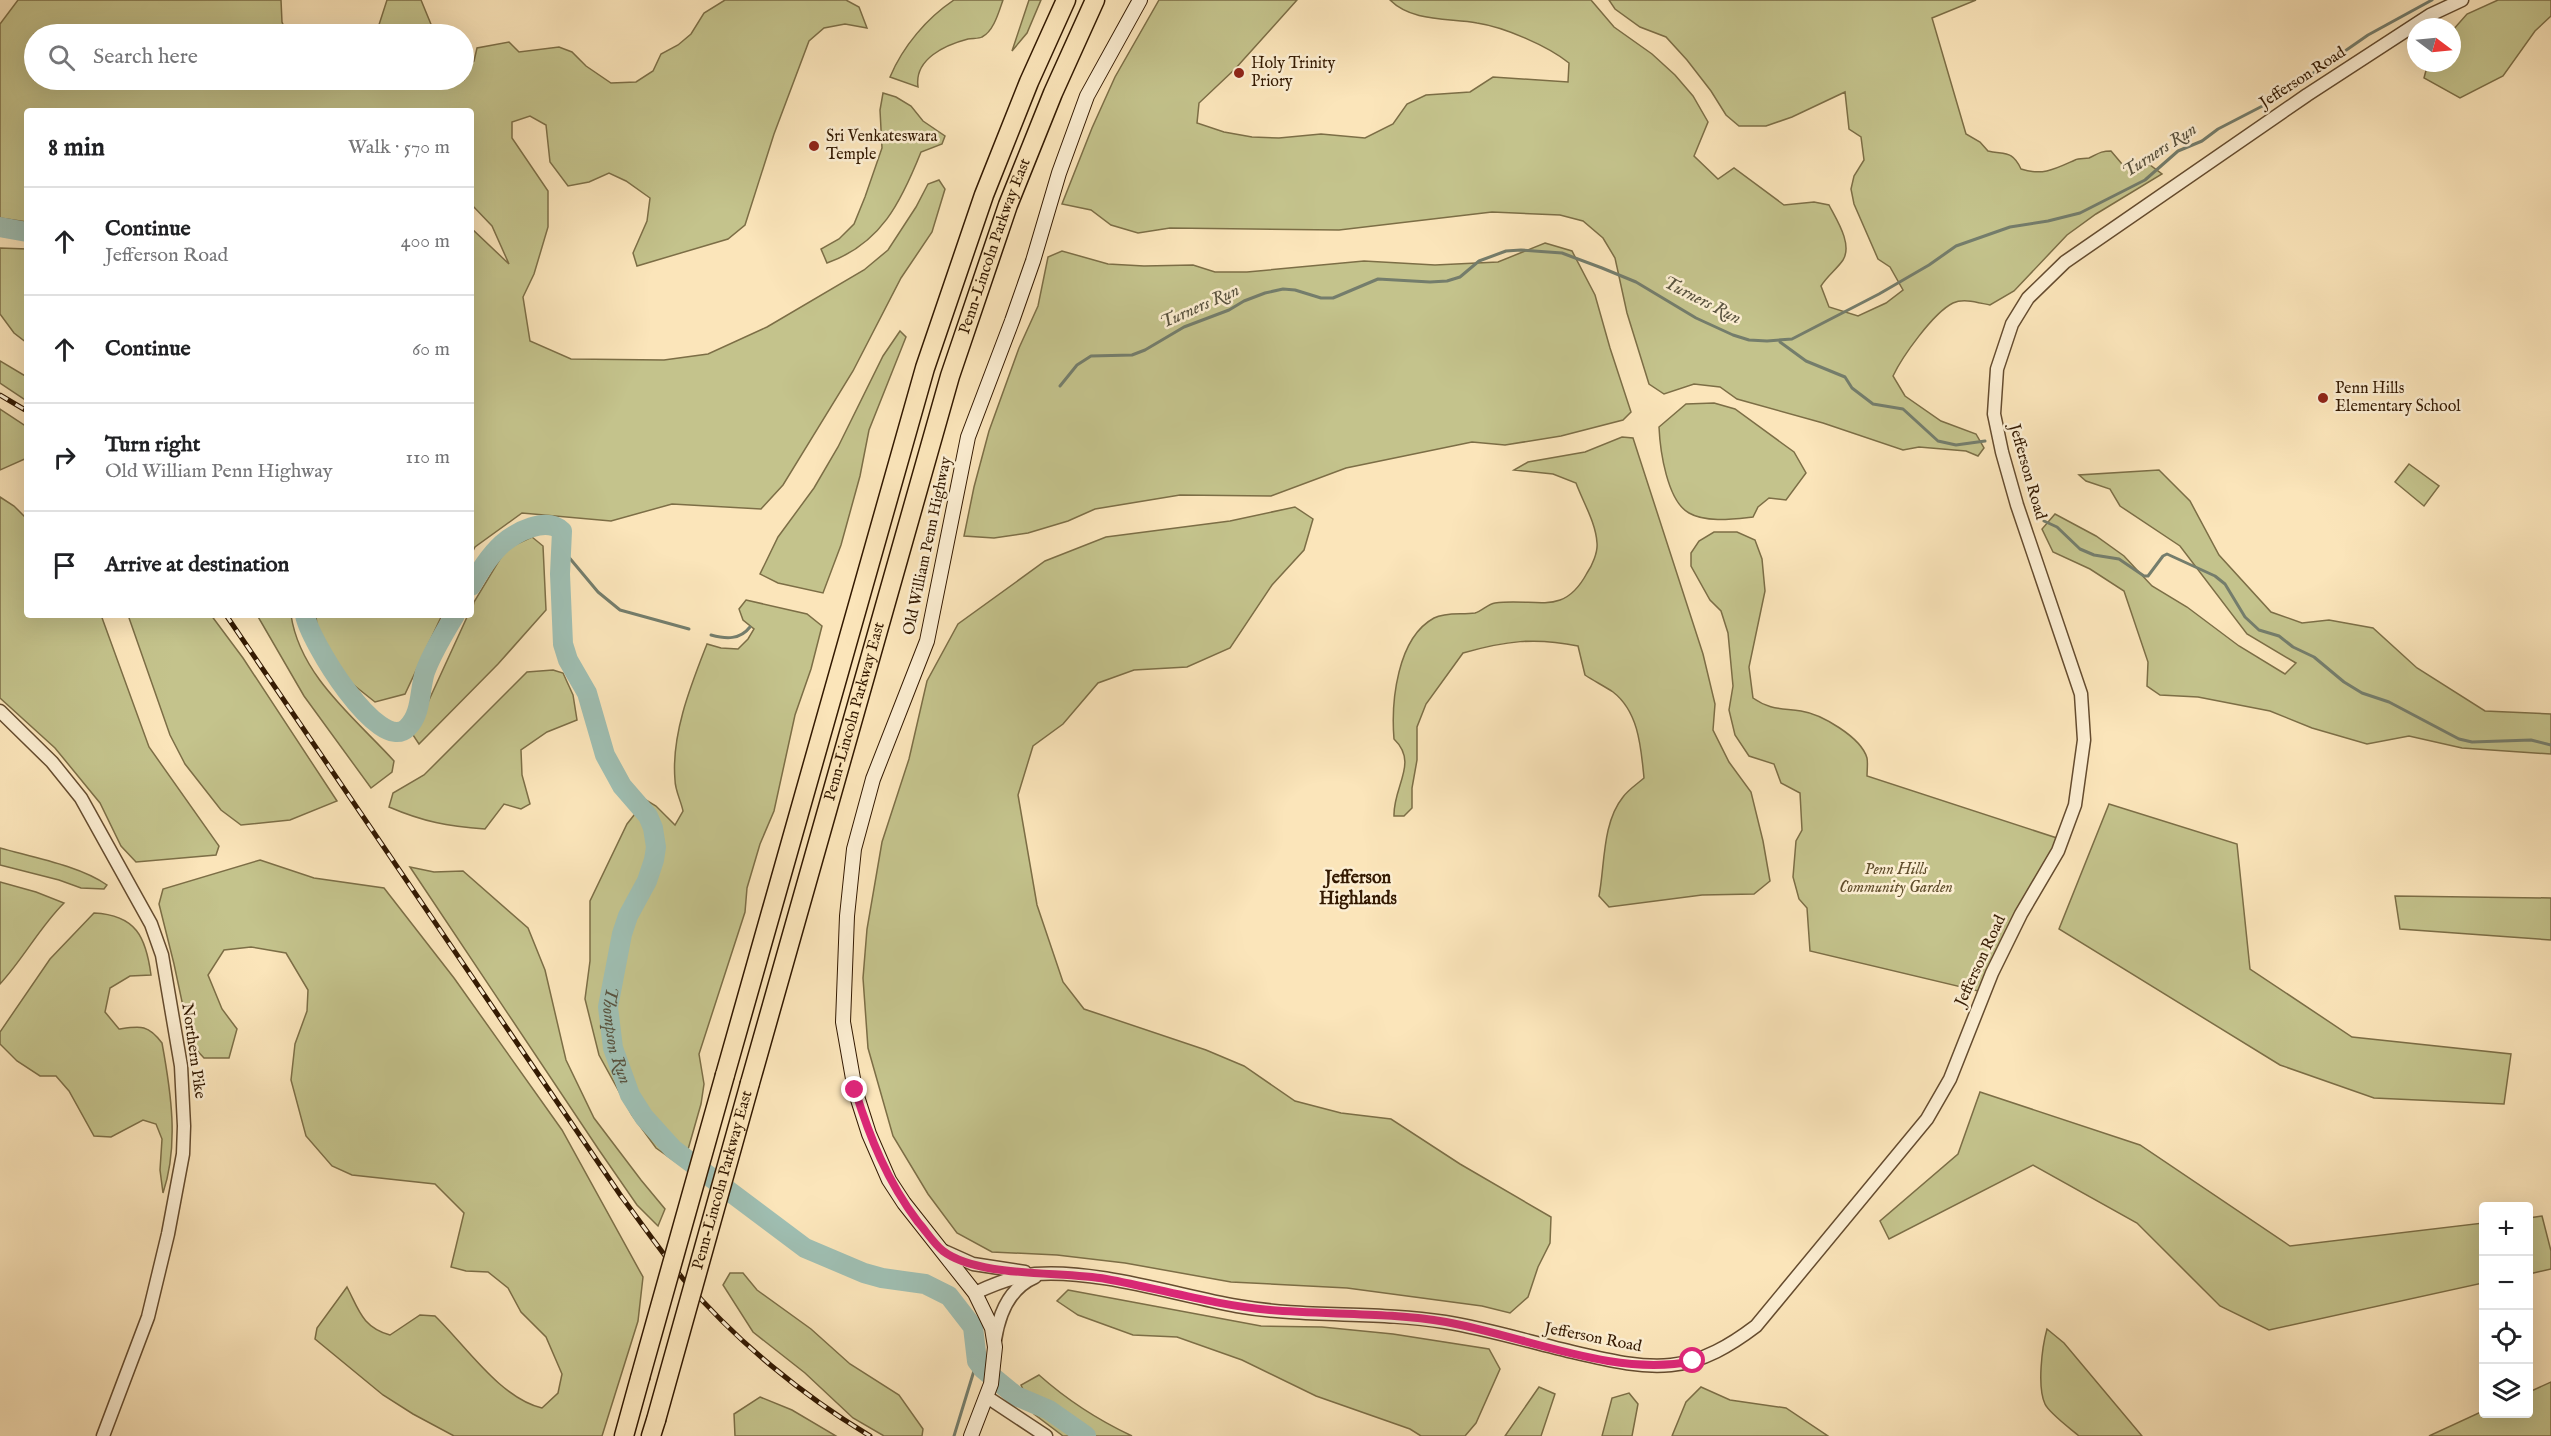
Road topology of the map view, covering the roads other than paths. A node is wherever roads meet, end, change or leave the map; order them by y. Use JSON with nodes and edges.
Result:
{"nodes":[{"id":1,"x":1066,"y":0,"type":"edge"},
{"id":2,"x":1095,"y":0,"type":"edge"},
{"id":3,"x":1140,"y":0,"type":"edge"},
{"id":4,"x":2462,"y":0,"type":"edge"},
{"id":5,"x":0,"y":711,"type":"edge"},
{"id":6,"x":942,"y":1250,"type":"junction"},
{"id":7,"x":1044,"y":1274,"type":"junction"},
{"id":8,"x":975,"y":1293,"type":"junction"},
{"id":9,"x":994,"y":1347,"type":"junction"},
{"id":10,"x":989,"y":1391,"type":"junction"},
{"id":11,"x":654,"y":1428,"type":"edge"},
{"id":12,"x":103,"y":1436,"type":"edge"},
{"id":13,"x":624,"y":1436,"type":"edge"},
{"id":14,"x":971,"y":1436,"type":"edge"},
{"id":15,"x":1046,"y":1436,"type":"edge"}],
"edges":[{"from":1,"to":13,"type":"highway","name":"Penn-Lincoln Parkway East","bridge":true},
{"from":2,"to":11,"type":"highway","name":"Penn-Lincoln Parkway East","bridge":true},
{"from":3,"to":6,"type":"main road","name":"Old William Penn Highway"},
{"from":4,"to":7,"type":"street","name":"Jefferson Road"},
{"from":5,"to":12,"type":"street","name":"Northern Pike"},
{"from":6,"to":7,"type":"street"},
{"from":6,"to":8,"type":"main road","name":"Old William Penn Highway"},
{"from":7,"to":8,"type":"street","name":"Jefferson Road"},
{"from":7,"to":9,"type":"street"},
{"from":8,"to":9,"type":"main road","name":"Old William Penn Highway"},
{"from":9,"to":10,"type":"main road","name":"Old William Penn Highway"},
{"from":10,"to":14,"type":"main road","name":"Old William Penn Highway"},
{"from":10,"to":15,"type":"street"}]}
